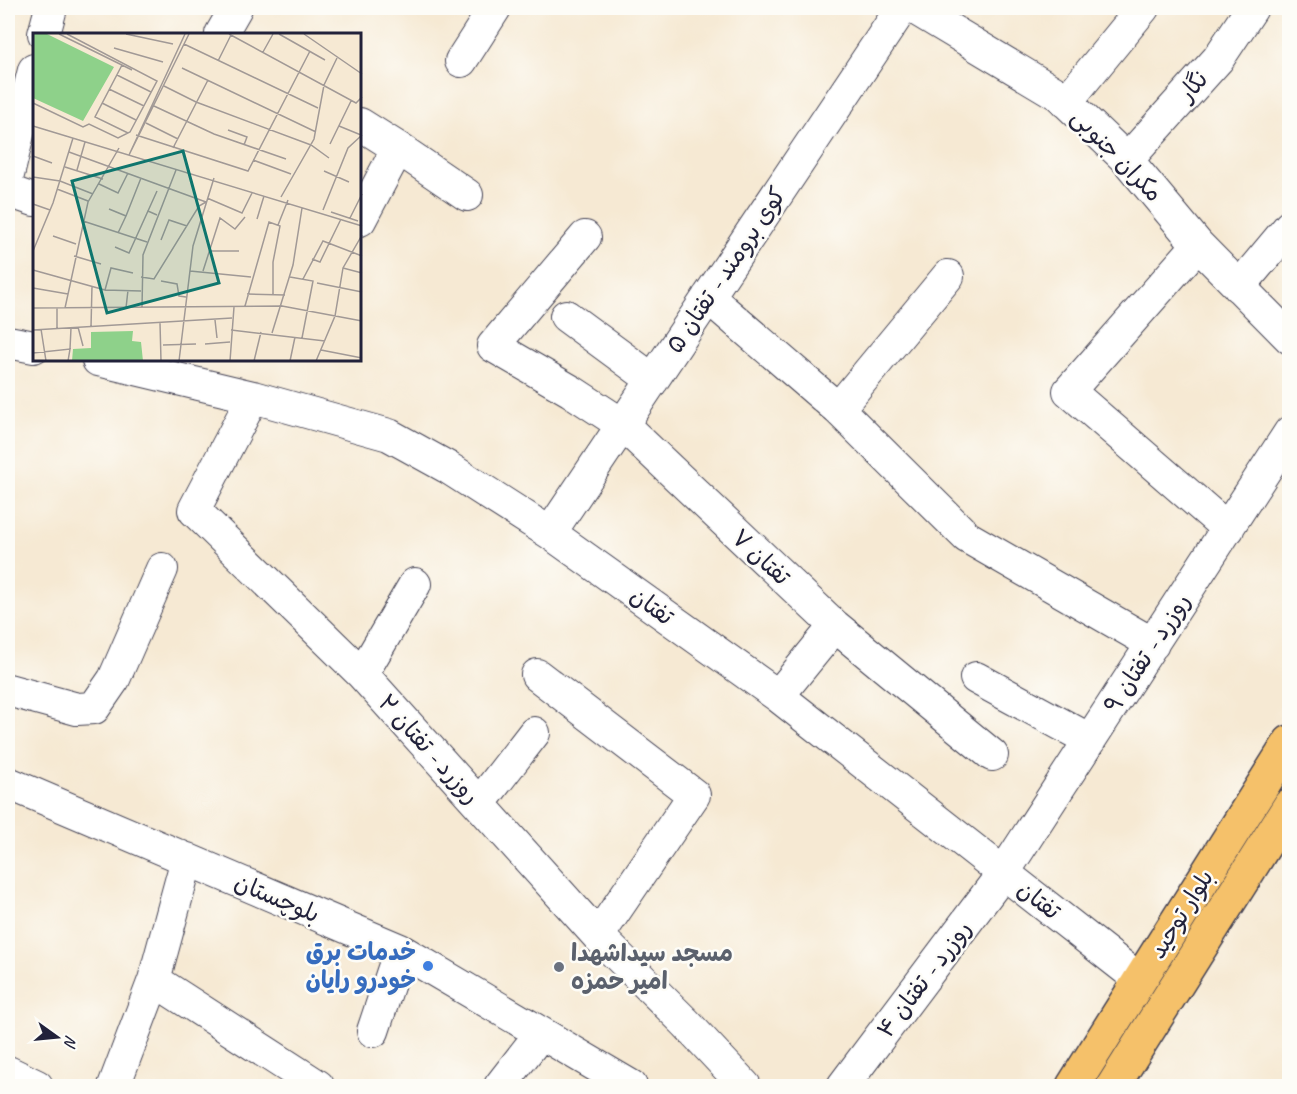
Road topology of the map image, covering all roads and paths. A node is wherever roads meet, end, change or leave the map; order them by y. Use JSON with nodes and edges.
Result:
{"nodes":[{"id":1,"x":51,"y":8,"type":"edge"},
{"id":2,"x":236,"y":8,"type":"edge"},
{"id":3,"x":495,"y":8,"type":"edge"},
{"id":4,"x":902,"y":8,"type":"edge"},
{"id":5,"x":914,"y":8,"type":"edge"},
{"id":6,"x":1143,"y":8,"type":"edge"},
{"id":7,"x":1252,"y":8,"type":"edge"},
{"id":8,"x":44,"y":33,"type":"edge"},
{"id":9,"x":221,"y":33,"type":"edge"},
{"id":10,"x":460,"y":61,"type":"dead end"},
{"id":11,"x":33,"y":74,"type":"edge"},
{"id":12,"x":1066,"y":102,"type":"junction"},
{"id":13,"x":362,"y":125,"type":"edge"},
{"id":14,"x":398,"y":148,"type":"junction"},
{"id":15,"x":1127,"y":160,"type":"junction"},
{"id":16,"x":8,"y":175,"type":"edge"},
{"id":17,"x":8,"y":191,"type":"edge"},
{"id":18,"x":467,"y":195,"type":"dead end"},
{"id":19,"x":33,"y":200,"type":"edge"},
{"id":20,"x":362,"y":216,"type":"edge"},
{"id":21,"x":1290,"y":226,"type":"edge"},
{"id":22,"x":585,"y":237,"type":"dead end"},
{"id":23,"x":1198,"y":245,"type":"junction"},
{"id":24,"x":948,"y":276,"type":"dead end"},
{"id":25,"x":1239,"y":287,"type":"junction"},
{"id":26,"x":708,"y":297,"type":"junction"},
{"id":27,"x":566,"y":316,"type":"dead end"},
{"id":28,"x":1290,"y":338,"type":"edge"},
{"id":29,"x":8,"y":342,"type":"edge"},
{"id":30,"x":33,"y":347,"type":"edge"},
{"id":31,"x":115,"y":362,"type":"edge"},
{"id":32,"x":653,"y":380,"type":"junction"},
{"id":33,"x":253,"y":397,"type":"junction"},
{"id":34,"x":838,"y":409,"type":"junction"},
{"id":35,"x":623,"y":425,"type":"junction"},
{"id":36,"x":1290,"y":432,"type":"edge"},
{"id":37,"x":1228,"y":529,"type":"junction"},
{"id":38,"x":550,"y":533,"type":"junction"},
{"id":39,"x":162,"y":569,"type":"dead end"},
{"id":40,"x":415,"y":584,"type":"dead end"},
{"id":41,"x":835,"y":626,"type":"junction"},
{"id":42,"x":1153,"y":644,"type":"junction"},
{"id":43,"x":362,"y":674,"type":"junction"},
{"id":44,"x":537,"y":675,"type":"dead end"},
{"id":45,"x":976,"y":678,"type":"dead end"},
{"id":46,"x":8,"y":690,"type":"edge"},
{"id":47,"x":778,"y":696,"type":"junction"},
{"id":48,"x":534,"y":733,"type":"dead end"},
{"id":49,"x":1090,"y":740,"type":"junction"},
{"id":50,"x":1290,"y":742,"type":"edge"},
{"id":51,"x":992,"y":755,"type":"dead end"},
{"id":52,"x":8,"y":783,"type":"edge"},
{"id":53,"x":479,"y":804,"type":"junction"},
{"id":54,"x":1290,"y":805,"type":"edge"},
{"id":55,"x":187,"y":859,"type":"junction"},
{"id":56,"x":1004,"y":872,"type":"junction"},
{"id":57,"x":598,"y":936,"type":"junction"},
{"id":58,"x":400,"y":950,"type":"junction"},
{"id":59,"x":1139,"y":979,"type":"junction"},
{"id":60,"x":154,"y":980,"type":"junction"},
{"id":61,"x":373,"y":1031,"type":"dead end"},
{"id":62,"x":541,"y":1033,"type":"junction"},
{"id":63,"x":8,"y":1072,"type":"edge"},
{"id":64,"x":37,"y":1086,"type":"edge"},
{"id":65,"x":114,"y":1086,"type":"edge"},
{"id":66,"x":318,"y":1086,"type":"edge"},
{"id":67,"x":500,"y":1086,"type":"edge"},
{"id":68,"x":631,"y":1086,"type":"edge"},
{"id":69,"x":745,"y":1086,"type":"edge"},
{"id":70,"x":843,"y":1086,"type":"edge"},
{"id":71,"x":1073,"y":1086,"type":"edge"},
{"id":72,"x":1113,"y":1086,"type":"edge"}],
"edges":[{"from":1,"to":8,"type":"street"},
{"from":2,"to":9,"type":"street"},
{"from":3,"to":10,"type":"street"},
{"from":4,"to":26,"type":"street","name":"کوی برومند - تفتان ۵"},
{"from":5,"to":12,"type":"street","name":"مکران جنوبی"},
{"from":6,"to":12,"type":"street"},
{"from":7,"to":15,"type":"street","name":"نگار"},
{"from":11,"to":16,"type":"street"},
{"from":12,"to":15,"type":"street","name":"مکران جنوبی"},
{"from":13,"to":14,"type":"street"},
{"from":14,"to":18,"type":"street"},
{"from":14,"to":20,"type":"street"},
{"from":15,"to":23,"type":"street","name":"مکران جنوبی"},
{"from":17,"to":19,"type":"street"},
{"from":21,"to":25,"type":"street"},
{"from":22,"to":35,"type":"street","name":"تفتان ۷"},
{"from":23,"to":25,"type":"street","name":"مکران جنوبی"},
{"from":23,"to":37,"type":"street"},
{"from":24,"to":34,"type":"street"},
{"from":25,"to":28,"type":"street","name":"مکران جنوبی"},
{"from":26,"to":32,"type":"street","name":"کوی برومند - تفتان ۵"},
{"from":26,"to":34,"type":"street"},
{"from":27,"to":32,"type":"street"},
{"from":29,"to":30,"type":"street"},
{"from":31,"to":33,"type":"street","name":"تفتان"},
{"from":32,"to":35,"type":"street","name":"کوی برومند - تفتان ۵"},
{"from":33,"to":38,"type":"street","name":"تفتان"},
{"from":33,"to":43,"type":"street","name":"روزرد - تفتان ۲"},
{"from":34,"to":42,"type":"street"},
{"from":35,"to":38,"type":"street","name":"کوی برومند - تفتان ۵"},
{"from":35,"to":41,"type":"street","name":"تفتان ۷"},
{"from":36,"to":37,"type":"street","name":"روزرد - تفتان ۹"},
{"from":37,"to":42,"type":"street","name":"روزرد - تفتان ۹"},
{"from":38,"to":47,"type":"street","name":"تفتان"},
{"from":39,"to":46,"type":"street"},
{"from":40,"to":43,"type":"street"},
{"from":41,"to":47,"type":"street"},
{"from":41,"to":51,"type":"street","name":"تفتان ۷"},
{"from":42,"to":49,"type":"street","name":"روزرد - تفتان ۹"},
{"from":43,"to":53,"type":"street","name":"روزرد - تفتان ۲"},
{"from":44,"to":57,"type":"street"},
{"from":45,"to":49,"type":"street"},
{"from":47,"to":56,"type":"street","name":"تفتان"},
{"from":48,"to":53,"type":"street"},
{"from":49,"to":56,"type":"street","name":"روزرد - تفتان ۹"},
{"from":50,"to":59,"type":"main road","name":"بلوار توحید"},
{"from":52,"to":55,"type":"street","name":"بلوچستان"},
{"from":53,"to":57,"type":"street","name":"روزرد - تفتان ۲"},
{"from":54,"to":72,"type":"main road","name":"بلوار توحید"},
{"from":55,"to":58,"type":"street","name":"بلوچستان"},
{"from":55,"to":60,"type":"street"},
{"from":56,"to":59,"type":"street","name":"تفتان"},
{"from":56,"to":70,"type":"street","name":"روزرد - تفتان ۴"},
{"from":57,"to":69,"type":"street","name":"روزرد - تفتان ۲"},
{"from":58,"to":61,"type":"street"},
{"from":58,"to":62,"type":"street","name":"بلوچستان"},
{"from":59,"to":71,"type":"main road","name":"بلوار توحید"},
{"from":60,"to":65,"type":"street"},
{"from":60,"to":66,"type":"street"},
{"from":62,"to":67,"type":"street"},
{"from":62,"to":68,"type":"street","name":"بلوچستان"},
{"from":63,"to":64,"type":"street"}]}
